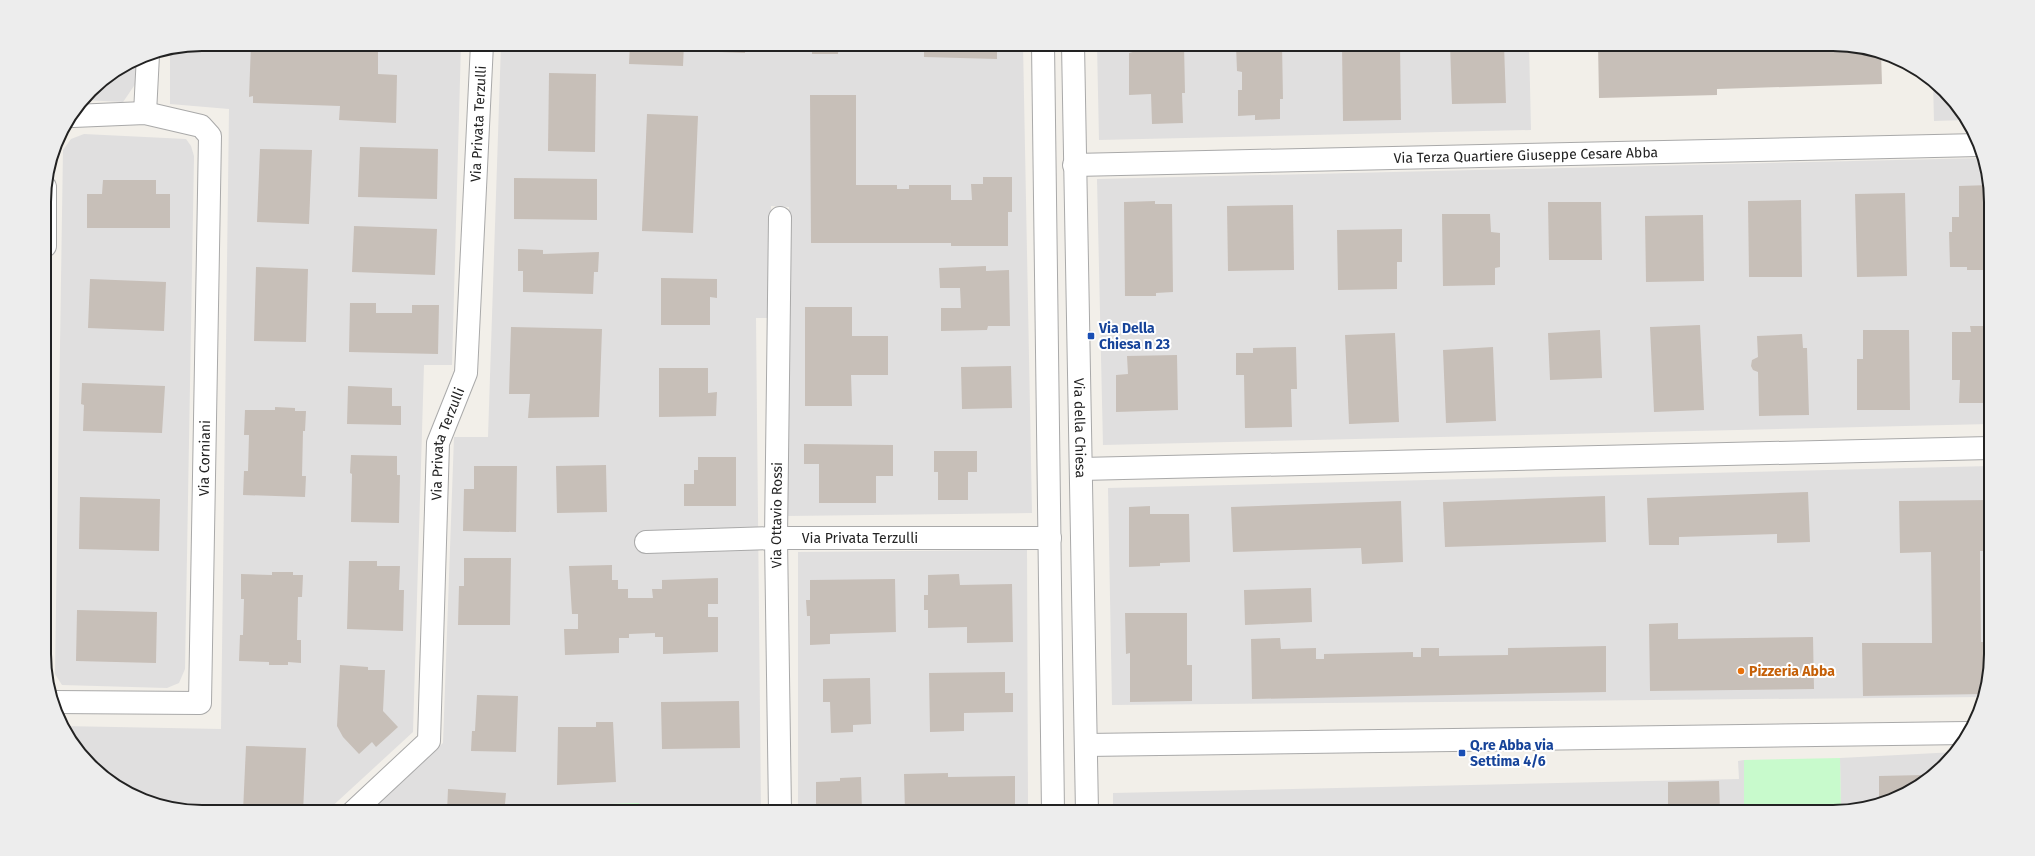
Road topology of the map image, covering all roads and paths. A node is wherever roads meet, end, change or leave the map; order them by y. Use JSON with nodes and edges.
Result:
{"nodes":[{"id":1,"x":482,"y":51,"type":"edge"},
{"id":2,"x":1043,"y":51,"type":"edge"},
{"id":3,"x":1073,"y":51,"type":"edge"},
{"id":4,"x":148,"y":61,"type":"edge"},
{"id":5,"x":145,"y":113,"type":"junction"},
{"id":6,"x":78,"y":116,"type":"edge"},
{"id":7,"x":1973,"y":144,"type":"edge"},
{"id":8,"x":1074,"y":165,"type":"junction"},
{"id":9,"x":780,"y":218,"type":"dead end"},
{"id":10,"x":1984,"y":448,"type":"edge"},
{"id":11,"x":1081,"y":469,"type":"junction"},
{"id":12,"x":776,"y":538,"type":"junction"},
{"id":13,"x":1050,"y":538,"type":"junction"},
{"id":14,"x":646,"y":542,"type":"dead end"},
{"id":15,"x":59,"y":702,"type":"edge"},
{"id":16,"x":1962,"y":733,"type":"edge"},
{"id":17,"x":1086,"y":746,"type":"junction"},
{"id":18,"x":360,"y":805,"type":"edge"},
{"id":19,"x":780,"y":805,"type":"edge"},
{"id":20,"x":1053,"y":805,"type":"edge"},
{"id":21,"x":1087,"y":805,"type":"edge"}],
"edges":[{"from":1,"to":18,"type":"street","name":"Via Privata Terzulli"},
{"from":2,"to":13,"type":"street"},
{"from":3,"to":8,"type":"street","name":"Via della Chiesa"},
{"from":4,"to":5,"type":"street"},
{"from":5,"to":6,"type":"street","name":"Via Corniani"},
{"from":5,"to":15,"type":"street","name":"Via Corniani"},
{"from":7,"to":8,"type":"street","name":"Via Terza Quartiere Giuseppe Cesare Abba"},
{"from":8,"to":11,"type":"street","name":"Via della Chiesa"},
{"from":9,"to":12,"type":"street","name":"Via Ottavio Rossi"},
{"from":10,"to":11,"type":"street"},
{"from":11,"to":17,"type":"street","name":"Via della Chiesa"},
{"from":12,"to":13,"type":"street","name":"Via Privata Terzulli"},
{"from":12,"to":14,"type":"street","name":"Via Privata Terzulli"},
{"from":12,"to":19,"type":"street","name":"Via Ottavio Rossi"},
{"from":13,"to":20,"type":"street"},
{"from":16,"to":17,"type":"street"},
{"from":17,"to":21,"type":"street","name":"Via della Chiesa"}]}
